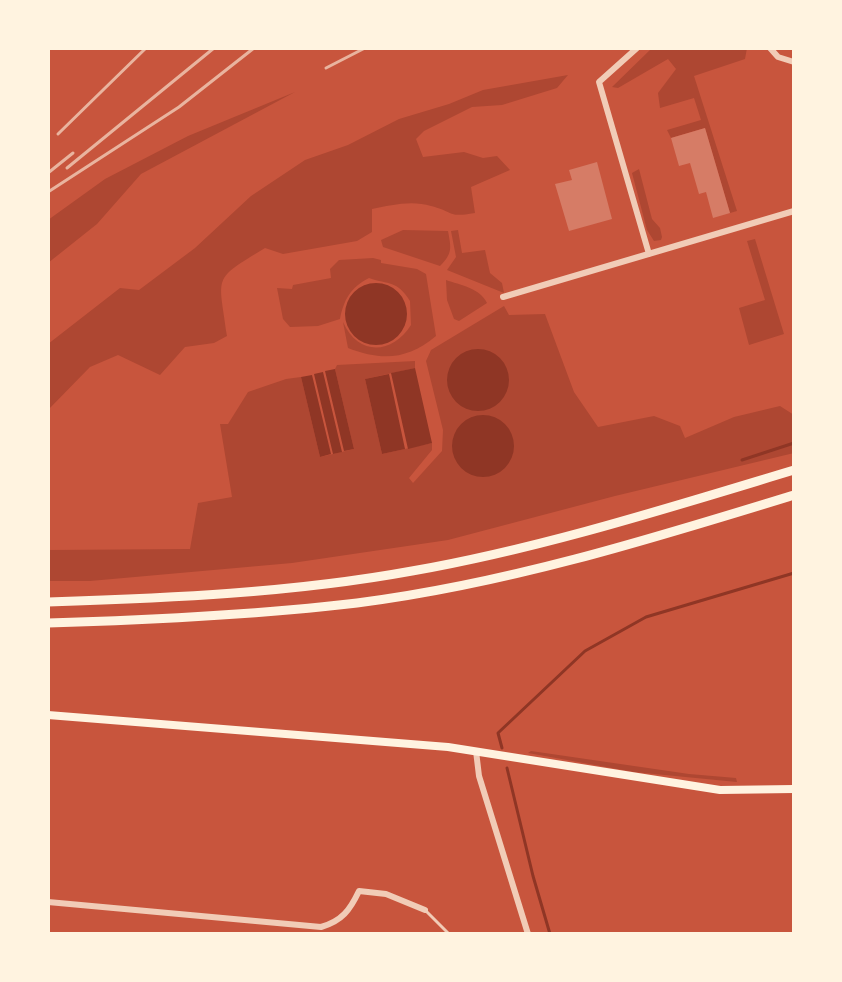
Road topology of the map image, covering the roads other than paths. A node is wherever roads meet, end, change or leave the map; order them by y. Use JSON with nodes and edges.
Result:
{"nodes":[{"id":1,"x":637,"y":48,"type":"edge"},
{"id":2,"x":770,"y":48,"type":"edge"},
{"id":3,"x":794,"y":62,"type":"edge"},
{"id":4,"x":794,"y":211,"type":"edge"},
{"id":5,"x":649,"y":254,"type":"junction"},
{"id":6,"x":503,"y":297,"type":"dead end"},
{"id":7,"x":794,"y":470,"type":"edge"},
{"id":8,"x":794,"y":495,"type":"edge"},
{"id":9,"x":48,"y":602,"type":"edge"},
{"id":10,"x":48,"y":623,"type":"edge"},
{"id":11,"x":48,"y":715,"type":"edge"},
{"id":12,"x":476,"y":751,"type":"junction"},
{"id":13,"x":794,"y":789,"type":"edge"},
{"id":14,"x":48,"y":902,"type":"edge"},
{"id":15,"x":425,"y":910,"type":"joint"},
{"id":16,"x":449,"y":934,"type":"edge"},
{"id":17,"x":528,"y":934,"type":"edge"}],
"edges":[{"from":1,"to":5,"type":"street"},
{"from":2,"to":3,"type":"street"},
{"from":4,"to":5,"type":"street"},
{"from":5,"to":6,"type":"street"},
{"from":7,"to":9,"type":"highway"},
{"from":8,"to":10,"type":"highway"},
{"from":11,"to":12,"type":"main road"},
{"from":12,"to":13,"type":"main road"},
{"from":12,"to":17,"type":"street"},
{"from":14,"to":15,"type":"street"},
{"from":15,"to":16,"type":"lane"}]}
